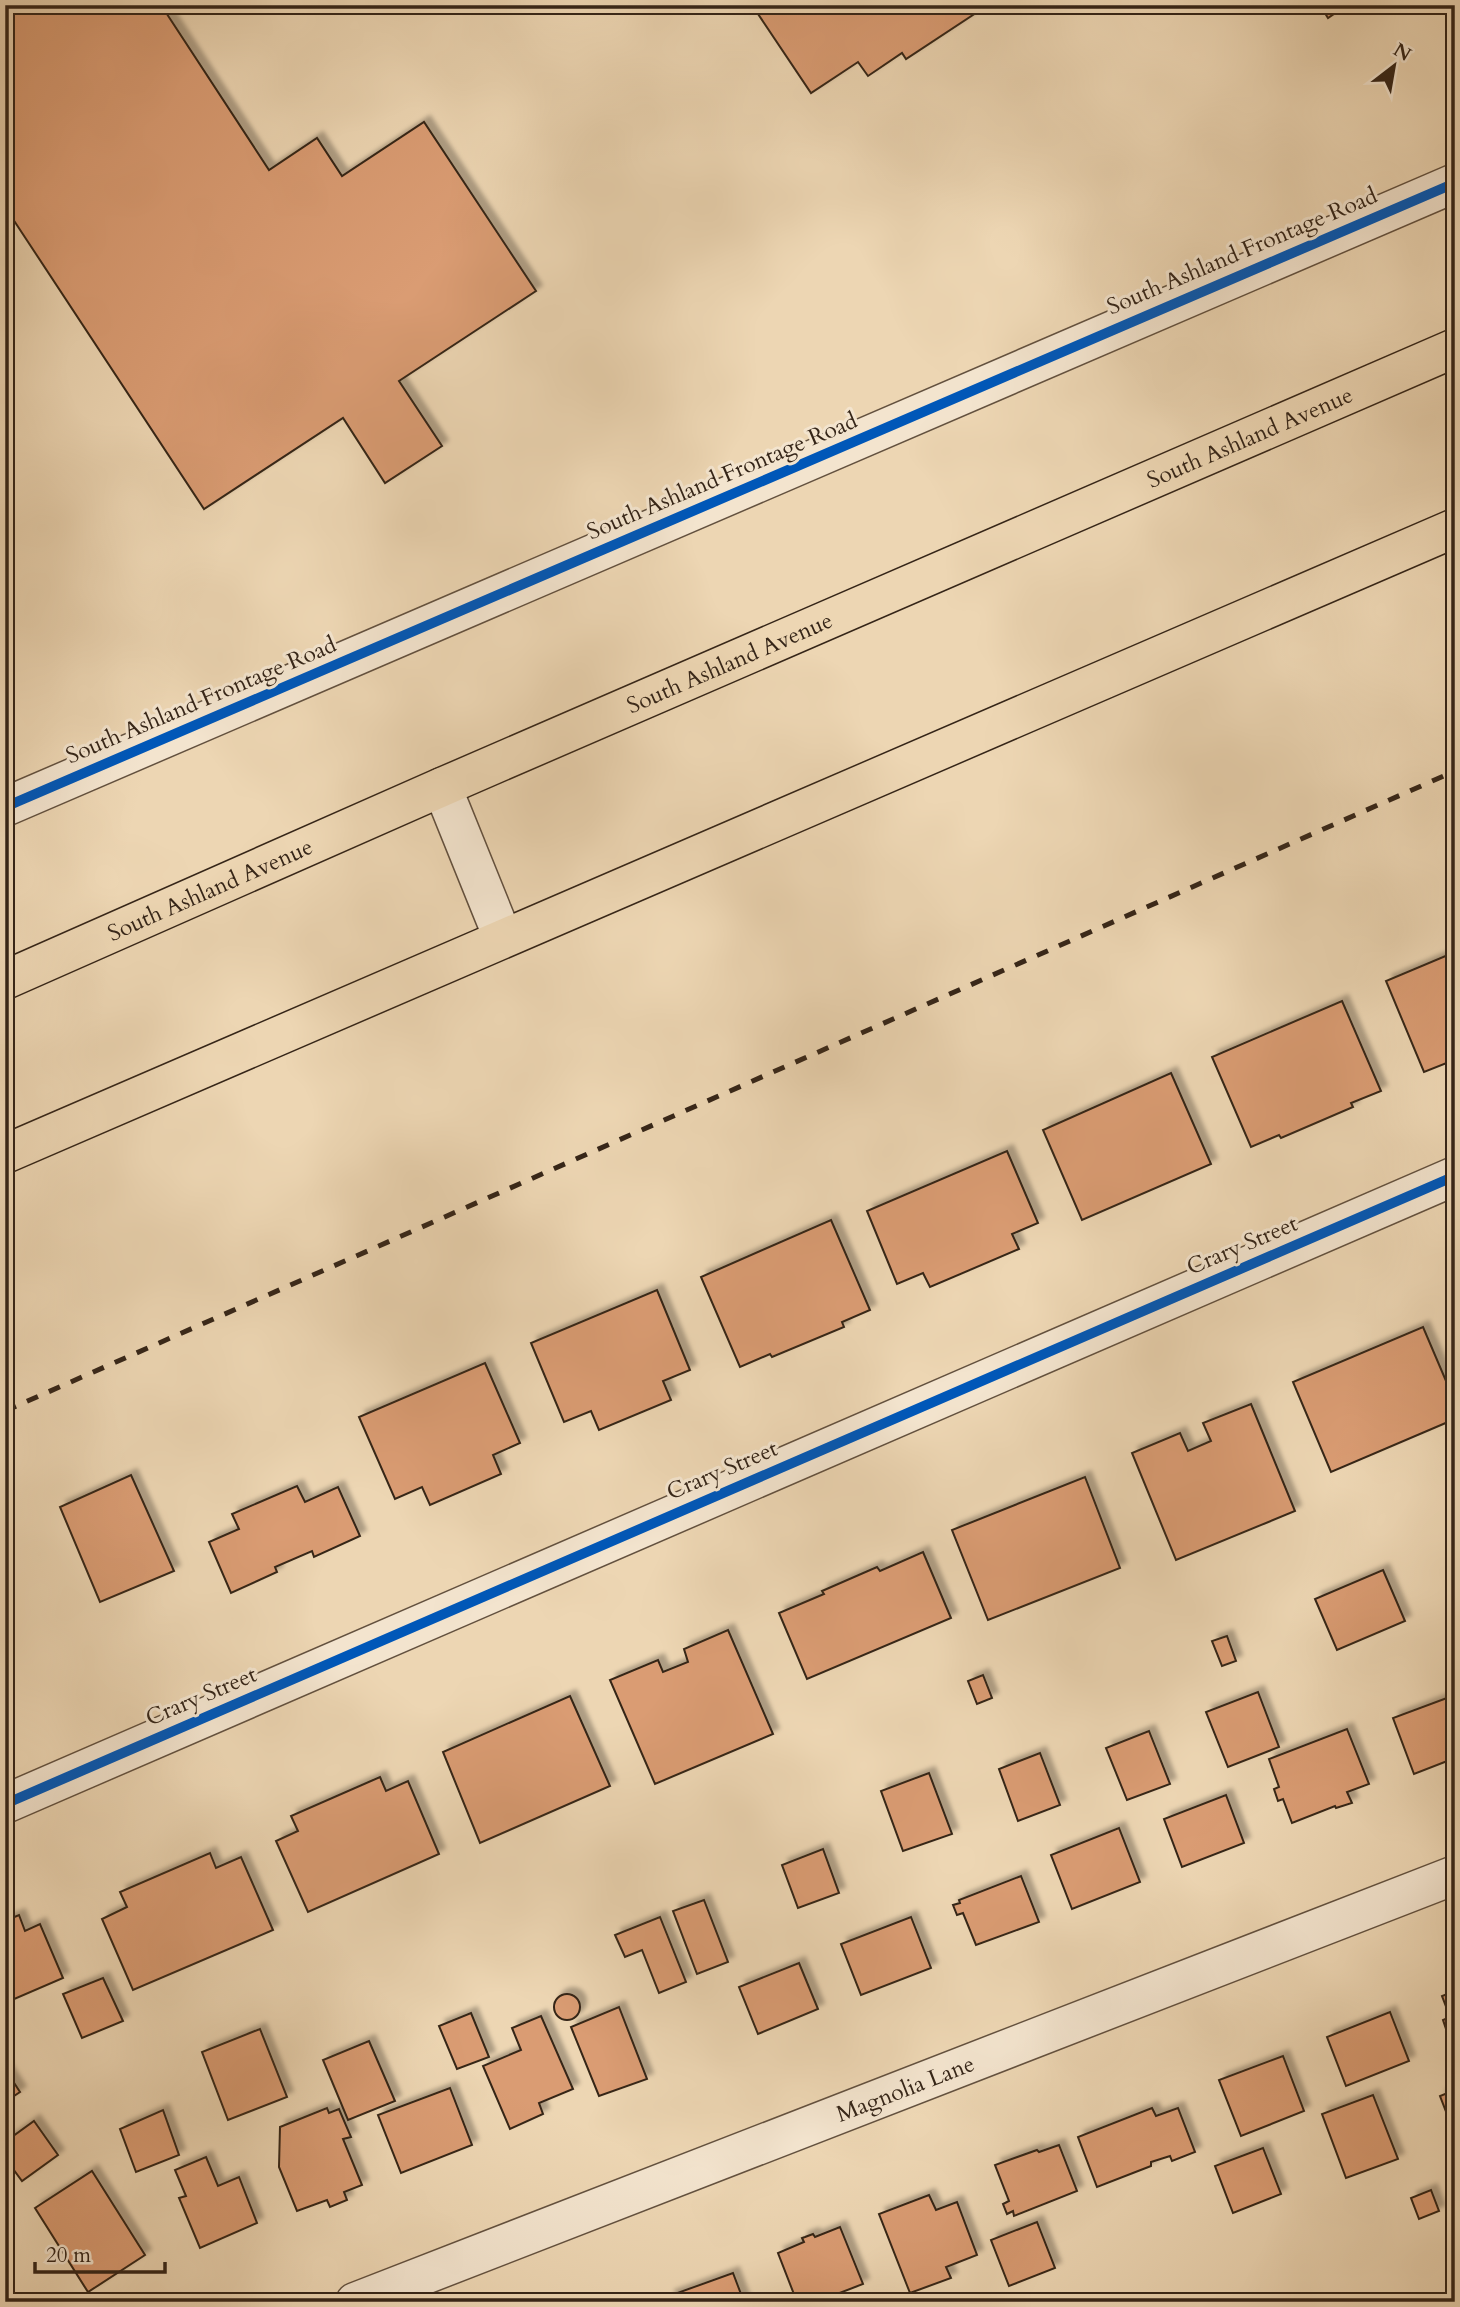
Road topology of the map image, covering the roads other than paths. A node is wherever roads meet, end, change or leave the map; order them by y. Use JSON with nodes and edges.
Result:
{"nodes":[{"id":1,"x":1455,"y":183,"type":"edge"},
{"id":2,"x":1455,"y":348,"type":"edge"},
{"id":3,"x":1455,"y":528,"type":"edge"},
{"id":4,"x":442,"y":787,"type":"junction"},
{"id":5,"x":5,"y":807,"type":"edge"},
{"id":6,"x":503,"y":938,"type":"junction"},
{"id":7,"x":63,"y":955,"type":"junction"},
{"id":8,"x":5,"y":980,"type":"edge"},
{"id":9,"x":5,"y":991,"type":"edge"},
{"id":10,"x":5,"y":1154,"type":"edge"},
{"id":11,"x":1455,"y":1176,"type":"edge"},
{"id":12,"x":5,"y":1804,"type":"edge"},
{"id":13,"x":1455,"y":1875,"type":"edge"},
{"id":14,"x":355,"y":2302,"type":"edge"}],
"edges":[{"from":1,"to":5,"type":"street","name":"South Ashland Frontage Road"},
{"from":2,"to":4,"type":"main road","name":"South Ashland Avenue"},
{"from":3,"to":6,"type":"main road"},
{"from":4,"to":6,"type":"street"},
{"from":4,"to":7,"type":"main road","name":"South Ashland Avenue"},
{"from":6,"to":10,"type":"main road"},
{"from":7,"to":8,"type":"main road","name":"South Ashland Avenue"},
{"from":7,"to":9,"type":"street"},
{"from":11,"to":12,"type":"street","name":"Crary Street"},
{"from":13,"to":14,"type":"street","name":"Magnolia Lane"}]}
